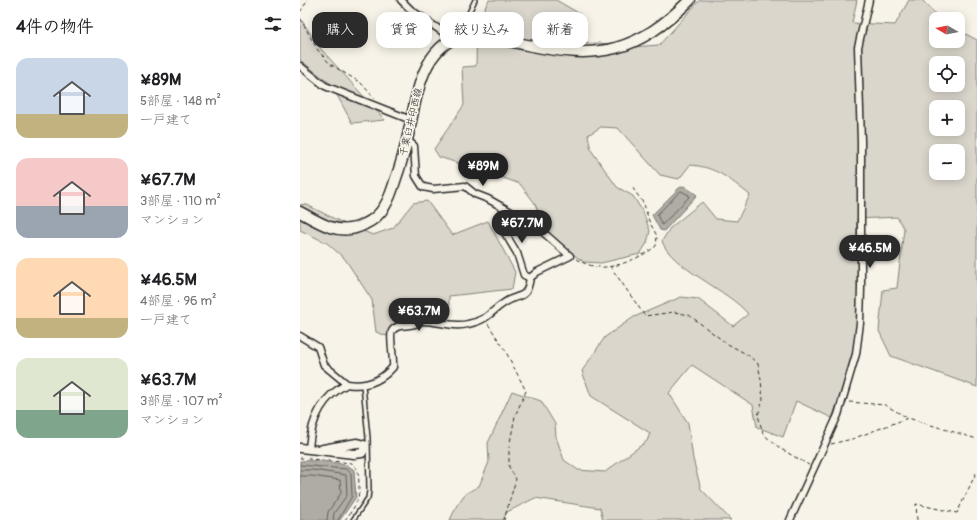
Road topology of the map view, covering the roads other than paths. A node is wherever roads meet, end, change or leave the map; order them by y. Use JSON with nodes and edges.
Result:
{"nodes":[{"id":1,"x":402,"y":0,"type":"edge"},
{"id":2,"x":475,"y":0,"type":"edge"},
{"id":3,"x":690,"y":0,"type":"edge"},
{"id":4,"x":869,"y":0,"type":"edge"},
{"id":5,"x":469,"y":12,"type":"edge"},
{"id":6,"x":440,"y":27,"type":"edge"},
{"id":7,"x":524,"y":44,"type":"edge"},
{"id":8,"x":440,"y":47,"type":"edge"},
{"id":9,"x":300,"y":66,"type":"edge"},
{"id":10,"x":411,"y":120,"type":"junction"},
{"id":11,"x":407,"y":140,"type":"junction"},
{"id":12,"x":300,"y":212,"type":"edge"},
{"id":13,"x":516,"y":214,"type":"junction"},
{"id":14,"x":530,"y":278,"type":"junction"},
{"id":15,"x":300,"y":336,"type":"edge"},
{"id":16,"x":347,"y":384,"type":"junction"},
{"id":17,"x":363,"y":385,"type":"junction"},
{"id":18,"x":300,"y":448,"type":"edge"},
{"id":19,"x":309,"y":448,"type":"junction"},
{"id":20,"x":323,"y":449,"type":"dead end"},
{"id":21,"x":353,"y":520,"type":"edge"},
{"id":22,"x":790,"y":520,"type":"edge"}],
"edges":[{"from":1,"to":6,"type":"street"},
{"from":2,"to":5,"type":"lane"},
{"from":3,"to":7,"type":"main road"},
{"from":4,"to":22,"type":"street"},
{"from":8,"to":10,"type":"main road","name":"千葉臼井印西線"},
{"from":9,"to":10,"type":"street"},
{"from":10,"to":11,"type":"main road","name":"千葉臼井印西線"},
{"from":11,"to":12,"type":"main road","name":"千葉臼井印西線"},
{"from":11,"to":13,"type":"street"},
{"from":13,"to":14,"type":"street"},
{"from":13,"to":14,"type":"street"},
{"from":14,"to":17,"type":"street"},
{"from":15,"to":16,"type":"street"},
{"from":16,"to":17,"type":"street"},
{"from":16,"to":19,"type":"street"},
{"from":17,"to":21,"type":"lane"},
{"from":18,"to":19,"type":"street"},
{"from":19,"to":20,"type":"street"}]}
